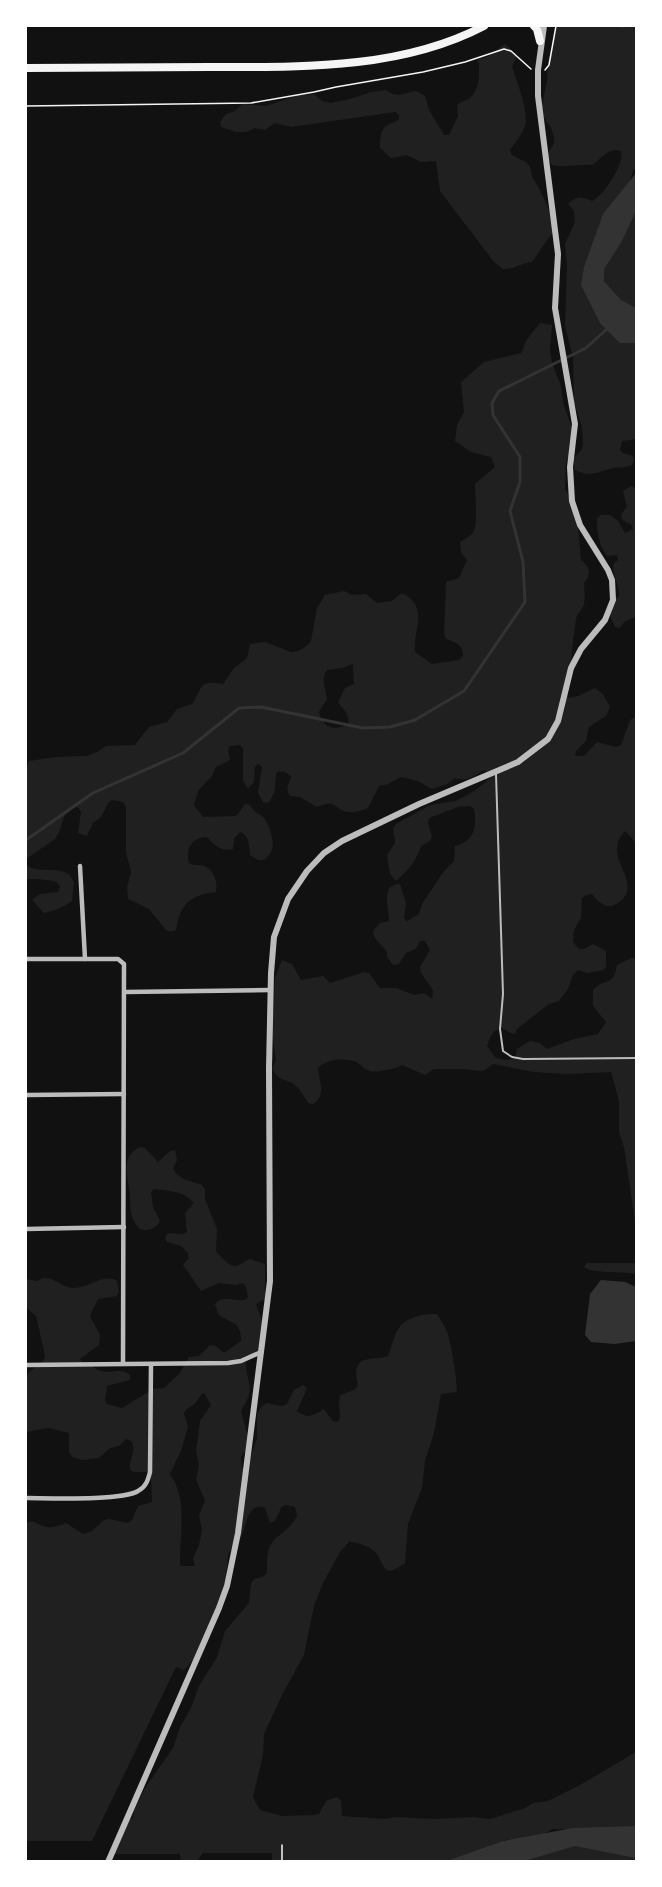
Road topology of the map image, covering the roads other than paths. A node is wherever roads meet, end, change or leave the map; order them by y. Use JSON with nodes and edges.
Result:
{"nodes":[{"id":1,"x":484,"y":26,"type":"edge"},
{"id":2,"x":493,"y":26,"type":"edge"},
{"id":3,"x":534,"y":26,"type":"edge"},
{"id":4,"x":544,"y":26,"type":"edge"},
{"id":5,"x":474,"y":31,"type":"junction"},
{"id":6,"x":540,"y":41,"type":"junction"},
{"id":7,"x":26,"y":68,"type":"edge"},
{"id":8,"x":496,"y":771,"type":"junction"},
{"id":9,"x":80,"y":866,"type":"dead end"},
{"id":10,"x":26,"y":959,"type":"edge"},
{"id":11,"x":85,"y":959,"type":"junction"},
{"id":12,"x":270,"y":990,"type":"junction"},
{"id":13,"x":125,"y":992,"type":"junction"},
{"id":14,"x":636,"y":1058,"type":"edge"},
{"id":15,"x":124,"y":1094,"type":"junction"},
{"id":16,"x":26,"y":1095,"type":"edge"},
{"id":17,"x":124,"y":1227,"type":"junction"},
{"id":18,"x":26,"y":1229,"type":"edge"},
{"id":19,"x":259,"y":1353,"type":"junction"},
{"id":20,"x":123,"y":1363,"type":"junction"},
{"id":21,"x":151,"y":1364,"type":"junction"},
{"id":22,"x":26,"y":1365,"type":"edge"},
{"id":23,"x":26,"y":1498,"type":"edge"},
{"id":24,"x":108,"y":1862,"type":"edge"}],
"edges":[{"from":1,"to":5,"type":"highway"},
{"from":2,"to":5,"type":"highway"},
{"from":3,"to":6,"type":"highway"},
{"from":4,"to":6,"type":"street"},
{"from":5,"to":7,"type":"highway"},
{"from":6,"to":8,"type":"street"},
{"from":8,"to":12,"type":"street"},
{"from":8,"to":14,"type":"lane"},
{"from":9,"to":11,"type":"street"},
{"from":10,"to":11,"type":"street"},
{"from":11,"to":13,"type":"street"},
{"from":12,"to":13,"type":"street"},
{"from":12,"to":19,"type":"street"},
{"from":13,"to":15,"type":"street"},
{"from":15,"to":16,"type":"street"},
{"from":15,"to":17,"type":"street"},
{"from":17,"to":18,"type":"street"},
{"from":17,"to":20,"type":"street"},
{"from":19,"to":21,"type":"street"},
{"from":19,"to":24,"type":"street"},
{"from":20,"to":21,"type":"street"},
{"from":20,"to":22,"type":"street"},
{"from":21,"to":23,"type":"street"}]}
